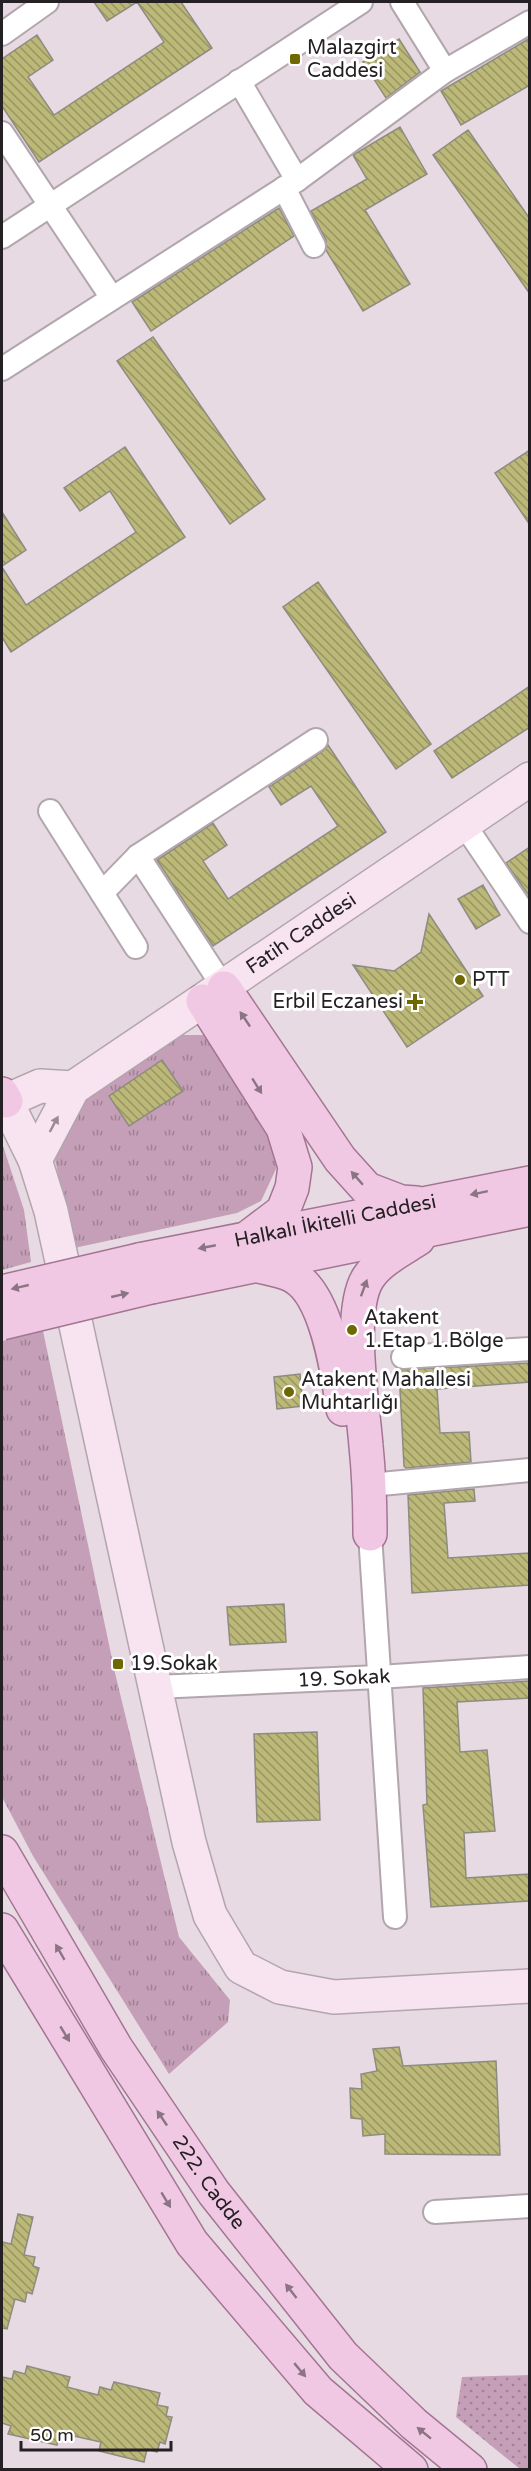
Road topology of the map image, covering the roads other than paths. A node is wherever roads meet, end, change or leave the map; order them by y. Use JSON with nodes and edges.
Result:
{"nodes":[{"id":1,"x":47,"y":2,"type":"edge"},
{"id":2,"x":361,"y":2,"type":"edge"},
{"id":3,"x":402,"y":2,"type":"edge"},
{"id":4,"x":530,"y":21,"type":"edge"},
{"id":5,"x":2,"y":34,"type":"edge"},
{"id":6,"x":445,"y":71,"type":"junction"},
{"id":7,"x":239,"y":81,"type":"junction"},
{"id":8,"x":2,"y":133,"type":"edge"},
{"id":9,"x":291,"y":184,"type":"junction"},
{"id":10,"x":49,"y":205,"type":"junction"},
{"id":11,"x":2,"y":237,"type":"edge"},
{"id":12,"x":314,"y":246,"type":"dead end"},
{"id":13,"x":112,"y":298,"type":"junction"},
{"id":14,"x":2,"y":369,"type":"edge"},
{"id":15,"x":316,"y":740,"type":"dead end"},
{"id":16,"x":530,"y":779,"type":"edge"},
{"id":17,"x":50,"y":811,"type":"dead end"},
{"id":18,"x":464,"y":824,"type":"junction"},
{"id":19,"x":138,"y":856,"type":"junction"},
{"id":20,"x":102,"y":893,"type":"junction"},
{"id":21,"x":530,"y":922,"type":"edge"},
{"id":22,"x":136,"y":947,"type":"dead end"},
{"id":23,"x":214,"y":995,"type":"junction"},
{"id":24,"x":73,"y":1088,"type":"junction"},
{"id":25,"x":4,"y":1097,"type":"edge"},
{"id":26,"x":34,"y":1160,"type":"junction"},
{"id":27,"x":530,"y":1183,"type":"edge"},
{"id":28,"x":530,"y":1209,"type":"edge"},
{"id":29,"x":431,"y":1217,"type":"junction"},
{"id":30,"x":250,"y":1252,"type":"junction"},
{"id":31,"x":145,"y":1274,"type":"junction"},
{"id":32,"x":2,"y":1292,"type":"edge"},
{"id":33,"x":2,"y":1323,"type":"edge"},
{"id":34,"x":530,"y":1349,"type":"edge"},
{"id":35,"x":404,"y":1357,"type":"dead end"},
{"id":36,"x":530,"y":1470,"type":"edge"},
{"id":37,"x":370,"y":1485,"type":"junction"},
{"id":38,"x":370,"y":1534,"type":"junction"},
{"id":39,"x":530,"y":1667,"type":"edge"},
{"id":40,"x":379,"y":1677,"type":"junction"},
{"id":41,"x":156,"y":1687,"type":"junction"},
{"id":42,"x":2,"y":1852,"type":"edge"},
{"id":43,"x":395,"y":1917,"type":"dead end"},
{"id":44,"x":2,"y":1930,"type":"edge"},
{"id":45,"x":530,"y":1986,"type":"edge"},
{"id":46,"x":530,"y":2206,"type":"edge"},
{"id":47,"x":435,"y":2212,"type":"dead end"},
{"id":48,"x":411,"y":2469,"type":"edge"},
{"id":49,"x":470,"y":2469,"type":"edge"}],
"edges":[{"from":1,"to":5,"type":"street"},
{"from":2,"to":7,"type":"street"},
{"from":3,"to":6,"type":"street"},
{"from":4,"to":6,"type":"street"},
{"from":6,"to":9,"type":"street"},
{"from":7,"to":9,"type":"street"},
{"from":7,"to":10,"type":"street"},
{"from":8,"to":10,"type":"street"},
{"from":9,"to":12,"type":"street"},
{"from":9,"to":13,"type":"street"},
{"from":10,"to":11,"type":"street"},
{"from":10,"to":13,"type":"street"},
{"from":13,"to":14,"type":"street"},
{"from":15,"to":19,"type":"street"},
{"from":16,"to":18,"type":"street","name":"Fatih Caddesi"},
{"from":17,"to":20,"type":"street"},
{"from":18,"to":21,"type":"street"},
{"from":18,"to":23,"type":"street","name":"Fatih Caddesi"},
{"from":19,"to":20,"type":"street"},
{"from":19,"to":23,"type":"street"},
{"from":20,"to":22,"type":"street"},
{"from":23,"to":24,"type":"street","name":"Fatih Caddesi"},
{"from":29,"to":23,"type":"main road","one_way":true},
{"from":23,"to":30,"type":"main road","one_way":true},
{"from":24,"to":25,"type":"street"},
{"from":26,"to":24,"type":"street","one_way":true},
{"from":25,"to":26,"type":"street"},
{"from":26,"to":41,"type":"street"},
{"from":27,"to":29,"type":"main road","name":"Halkalı İkitelli Caddesi","one_way":true},
{"from":28,"to":29,"type":"main road","name":"Halkalı İkitelli Caddesi"},
{"from":29,"to":30,"type":"main road","name":"Halkalı İkitelli Caddesi"},
{"from":37,"to":29,"type":"main road","one_way":true},
{"from":30,"to":31,"type":"main road","name":"Halkalı İkitelli Caddesi"},
{"from":30,"to":38,"type":"main road"},
{"from":31,"to":32,"type":"main road","one_way":true,"bridge":true},
{"from":33,"to":31,"type":"main road","one_way":true,"bridge":true},
{"from":34,"to":35,"type":"street"},
{"from":36,"to":37,"type":"street"},
{"from":37,"to":38,"type":"main road"},
{"from":38,"to":40,"type":"street"},
{"from":39,"to":40,"type":"street","name":"19. Sokak"},
{"from":40,"to":41,"type":"street","name":"19. Sokak"},
{"from":40,"to":43,"type":"street"},
{"from":41,"to":45,"type":"street"},
{"from":49,"to":42,"type":"main road","name":"222. Cadde","one_way":true},
{"from":44,"to":48,"type":"main road","name":"222. Cadde","one_way":true},
{"from":46,"to":47,"type":"street"}]}
